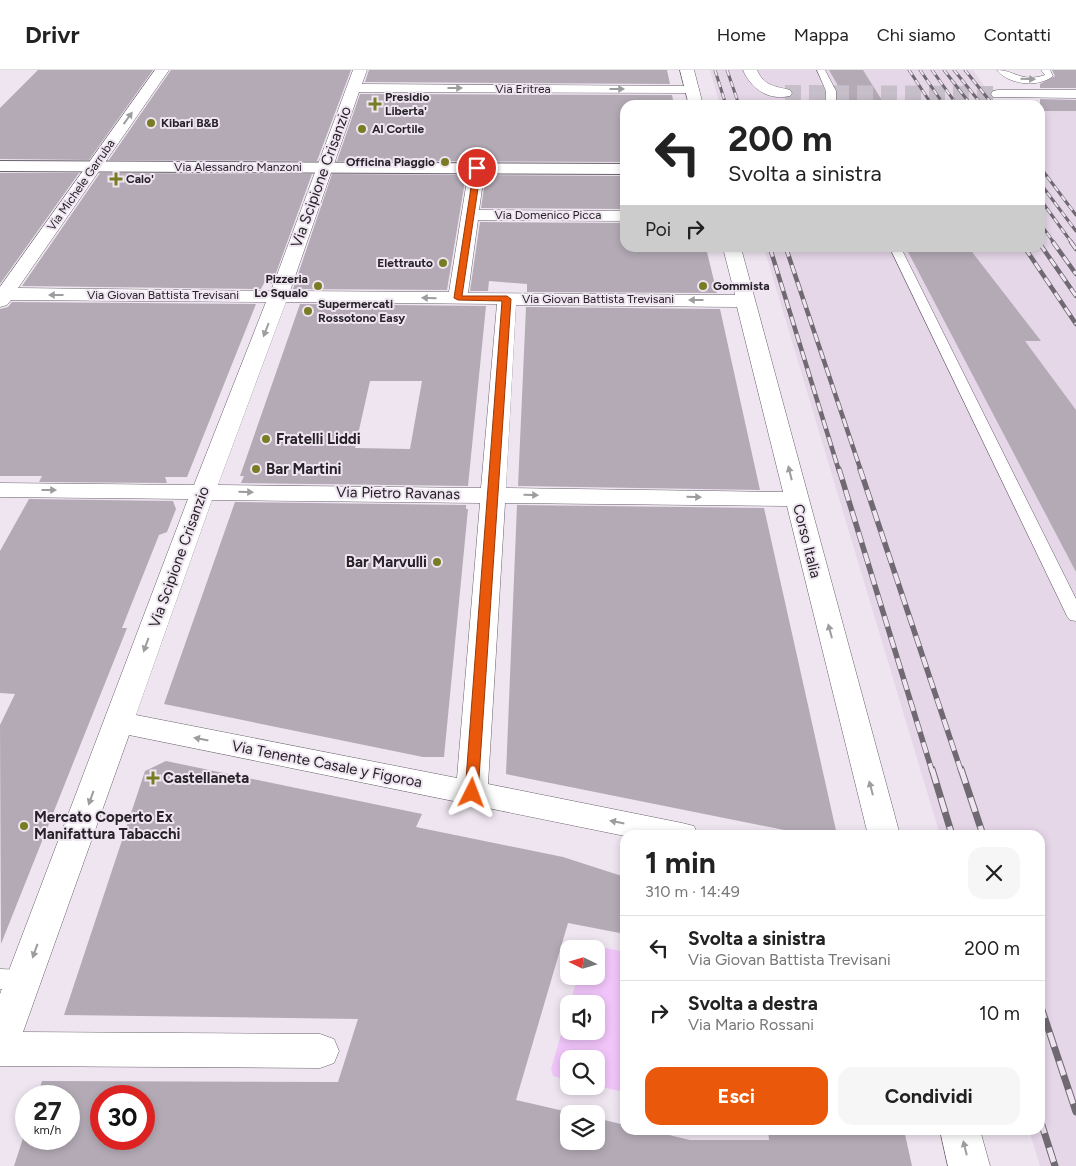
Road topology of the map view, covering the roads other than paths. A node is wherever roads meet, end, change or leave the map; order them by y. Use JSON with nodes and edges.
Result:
{"nodes":[{"id":1,"x":162,"y":70,"type":"edge"},
{"id":2,"x":687,"y":70,"type":"edge"},
{"id":3,"x":750,"y":70,"type":"edge"},
{"id":4,"x":821,"y":70,"type":"edge"},
{"id":5,"x":1001,"y":70,"type":"edge"},
{"id":6,"x":1045,"y":70,"type":"edge"},
{"id":7,"x":357,"y":79,"type":"edge"},
{"id":8,"x":692,"y":89,"type":"junction"},
{"id":9,"x":786,"y":93,"type":"tunnel mouth"},
{"id":10,"x":998,"y":94,"type":"tunnel mouth"},
{"id":11,"x":1076,"y":94,"type":"edge"},
{"id":12,"x":695,"y":100,"type":"edge"},
{"id":13,"x":831,"y":100,"type":"edge"},
{"id":14,"x":0,"y":166,"type":"edge"},
{"id":15,"x":93,"y":166,"type":"junction"},
{"id":16,"x":326,"y":167,"type":"junction"},
{"id":17,"x":477,"y":168,"type":"junction"},
{"id":18,"x":620,"y":169,"type":"edge"},
{"id":19,"x":470,"y":215,"type":"junction"},
{"id":20,"x":620,"y":216,"type":"edge"},
{"id":21,"x":733,"y":252,"type":"edge"},
{"id":22,"x":897,"y":252,"type":"edge"},
{"id":23,"x":2,"y":296,"type":"edge"},
{"id":24,"x":278,"y":296,"type":"junction"},
{"id":25,"x":458,"y":298,"type":"junction"},
{"id":26,"x":507,"y":299,"type":"junction"},
{"id":27,"x":745,"y":300,"type":"junction"},
{"id":28,"x":0,"y":490,"type":"edge"},
{"id":29,"x":203,"y":492,"type":"junction"},
{"id":30,"x":492,"y":494,"type":"junction"},
{"id":31,"x":796,"y":498,"type":"junction"},
{"id":32,"x":1076,"y":616,"type":"edge"},
{"id":33,"x":118,"y":722,"type":"junction"},
{"id":34,"x":472,"y":793,"type":"junction"},
{"id":35,"x":657,"y":830,"type":"edge"},
{"id":36,"x":883,"y":830,"type":"edge"},
{"id":37,"x":12,"y":980,"type":"edge"},
{"id":38,"x":0,"y":1044,"type":"edge"},
{"id":39,"x":0,"y":1049,"type":"edge"},
{"id":40,"x":320,"y":1052,"type":"dead end"},
{"id":41,"x":961,"y":1135,"type":"edge"},
{"id":42,"x":970,"y":1166,"type":"edge"}],
"edges":[{"from":15,"to":1,"type":"street","name":"Via Michele Garruba","one_way":true},
{"from":2,"to":8,"type":"street"},
{"from":3,"to":9,"type":"street"},
{"from":4,"to":13,"type":"lane"},
{"from":5,"to":6,"type":"lane","one_way":true},
{"from":7,"to":8,"type":"street","name":"Via Eritrea","one_way":true},
{"from":7,"to":16,"type":"street","name":"Via Scipione Crisanzio"},
{"from":8,"to":12,"type":"street"},
{"from":10,"to":11,"type":"street"},
{"from":14,"to":15,"type":"street","name":"Via Alessandro Manzoni"},
{"from":15,"to":16,"type":"street","name":"Via Alessandro Manzoni"},
{"from":15,"to":23,"type":"street","name":"Via Michele Garruba"},
{"from":16,"to":17,"type":"street","name":"Via Alessandro Manzoni"},
{"from":16,"to":24,"type":"street","name":"Via Scipione Crisanzio"},
{"from":17,"to":18,"type":"street","name":"Via Alessandro Manzoni"},
{"from":17,"to":19,"type":"street"},
{"from":19,"to":20,"type":"street","name":"Via Domenico Picca"},
{"from":19,"to":25,"type":"street"},
{"from":21,"to":27,"type":"street","name":"Corso Italia"},
{"from":22,"to":32,"type":"lane"},
{"from":24,"to":23,"type":"street","name":"Via Giovan Battista Trevisani","one_way":true},
{"from":25,"to":24,"type":"street","name":"Via Giovan Battista Trevisani","one_way":true},
{"from":24,"to":29,"type":"street","name":"Via Scipione Crisanzio","one_way":true},
{"from":25,"to":26,"type":"street","name":"Via Giovan Battista Trevisani"},
{"from":27,"to":26,"type":"street","name":"Via Giovan Battista Trevisani","one_way":true},
{"from":26,"to":30,"type":"street"},
{"from":31,"to":27,"type":"street","name":"Corso Italia","one_way":true},
{"from":28,"to":29,"type":"street","name":"Via Pietro Ravanas","one_way":true},
{"from":29,"to":30,"type":"street","name":"Via Pietro Ravanas","one_way":true},
{"from":29,"to":33,"type":"street","name":"Via Scipione Crisanzio","one_way":true},
{"from":30,"to":31,"type":"street","name":"Via Pietro Ravanas","one_way":true},
{"from":30,"to":34,"type":"street"},
{"from":36,"to":31,"type":"street","name":"Corso Italia","one_way":true},
{"from":34,"to":33,"type":"street","name":"Via Tenente Casale y Figoroa","one_way":true},
{"from":33,"to":37,"type":"street","name":"Via Scipione Crisanzio","one_way":true},
{"from":35,"to":34,"type":"street","name":"Via Tenente Casale y Figoroa","one_way":true},
{"from":37,"to":38,"type":"street","name":"Via Scipione Crisanzio"},
{"from":39,"to":40,"type":"street"},
{"from":42,"to":41,"type":"street","one_way":true}]}
